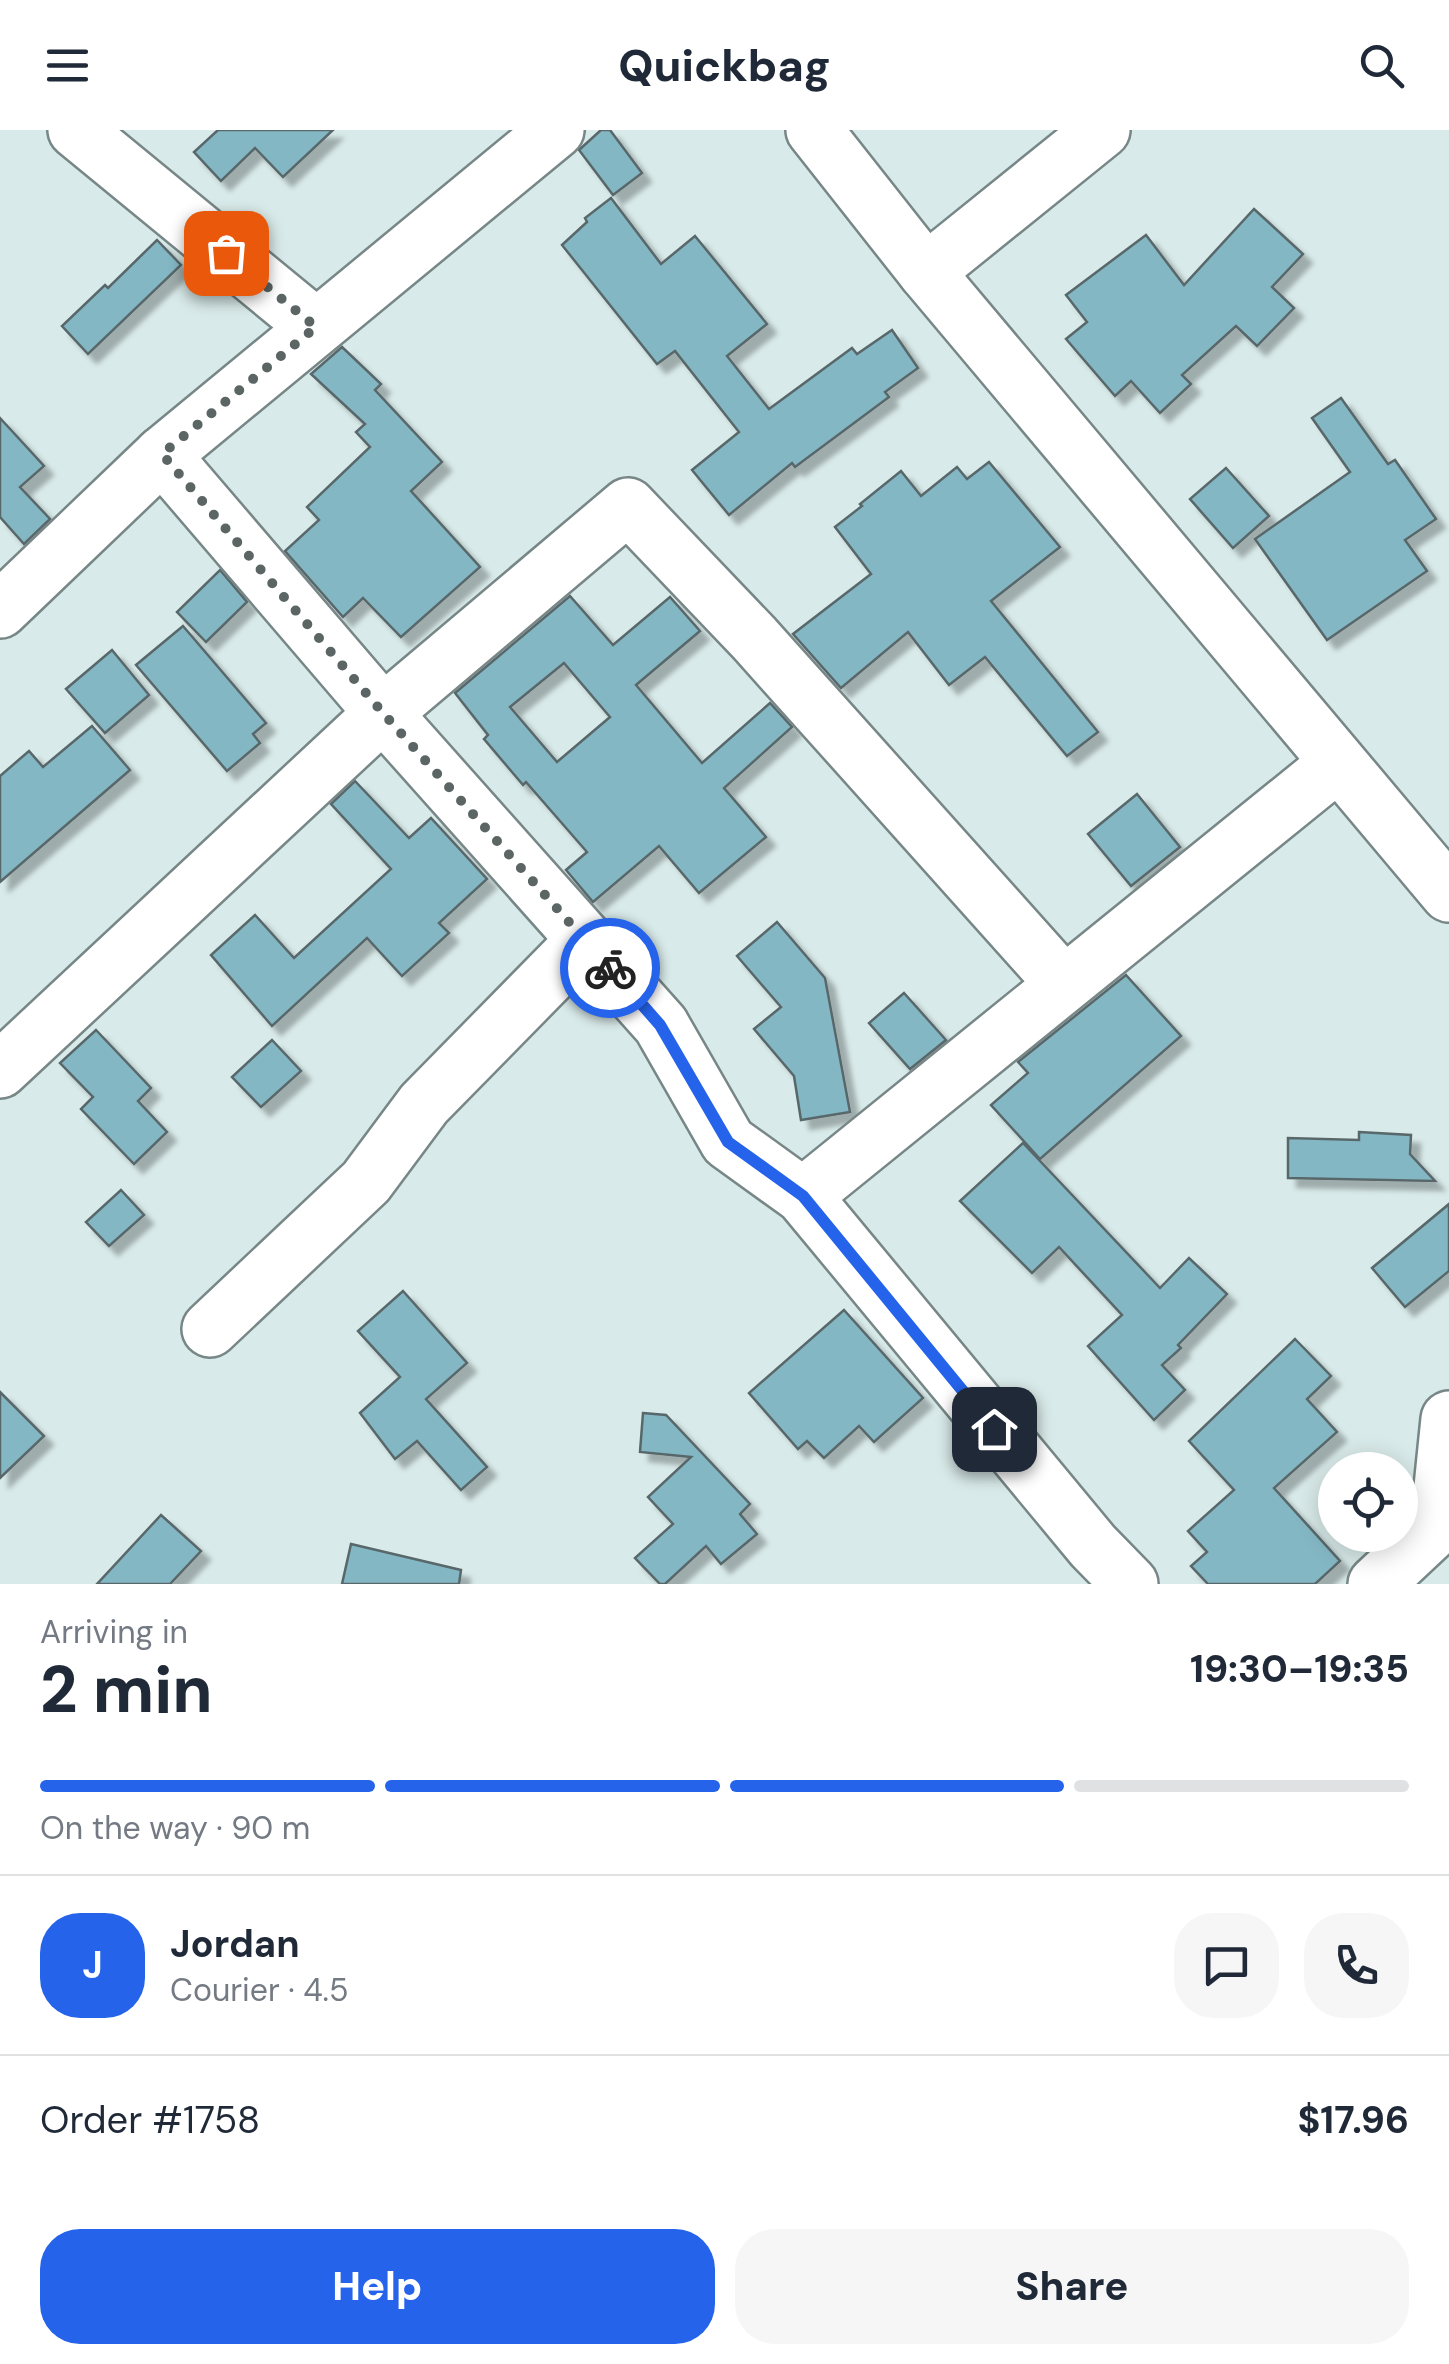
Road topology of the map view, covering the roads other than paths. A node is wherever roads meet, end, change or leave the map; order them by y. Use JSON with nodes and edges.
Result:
{"nodes":[{"id":1,"x":76,"y":130,"type":"edge"},
{"id":2,"x":556,"y":130,"type":"edge"},
{"id":3,"x":814,"y":130,"type":"edge"},
{"id":4,"x":1102,"y":130,"type":"edge"},
{"id":5,"x":926,"y":272,"type":"junction"},
{"id":6,"x":316,"y":327,"type":"junction"},
{"id":7,"x":162,"y":454,"type":"junction"},
{"id":8,"x":0,"y":610,"type":"edge"},
{"id":9,"x":383,"y":713,"type":"junction"},
{"id":10,"x":1338,"y":763,"type":"junction"},
{"id":11,"x":1449,"y":894,"type":"edge"},
{"id":12,"x":585,"y":940,"type":"junction"},
{"id":13,"x":1062,"y":983,"type":"junction"},
{"id":14,"x":0,"y":1070,"type":"edge"},
{"id":15,"x":803,"y":1196,"type":"junction"},
{"id":16,"x":210,"y":1329,"type":"dead end"},
{"id":17,"x":1449,"y":1419,"type":"edge"},
{"id":18,"x":1130,"y":1584,"type":"edge"},
{"id":19,"x":1376,"y":1584,"type":"edge"}],
"edges":[{"from":1,"to":6,"type":"street"},
{"from":2,"to":6,"type":"street"},
{"from":3,"to":5,"type":"street"},
{"from":4,"to":5,"type":"street"},
{"from":5,"to":10,"type":"street"},
{"from":6,"to":7,"type":"street"},
{"from":7,"to":8,"type":"street"},
{"from":7,"to":9,"type":"street"},
{"from":9,"to":12,"type":"street"},
{"from":9,"to":13,"type":"street"},
{"from":9,"to":14,"type":"street"},
{"from":10,"to":11,"type":"street"},
{"from":10,"to":13,"type":"street"},
{"from":12,"to":15,"type":"street"},
{"from":12,"to":16,"type":"street"},
{"from":13,"to":15,"type":"street"},
{"from":15,"to":18,"type":"street"},
{"from":17,"to":19,"type":"street"}]}
